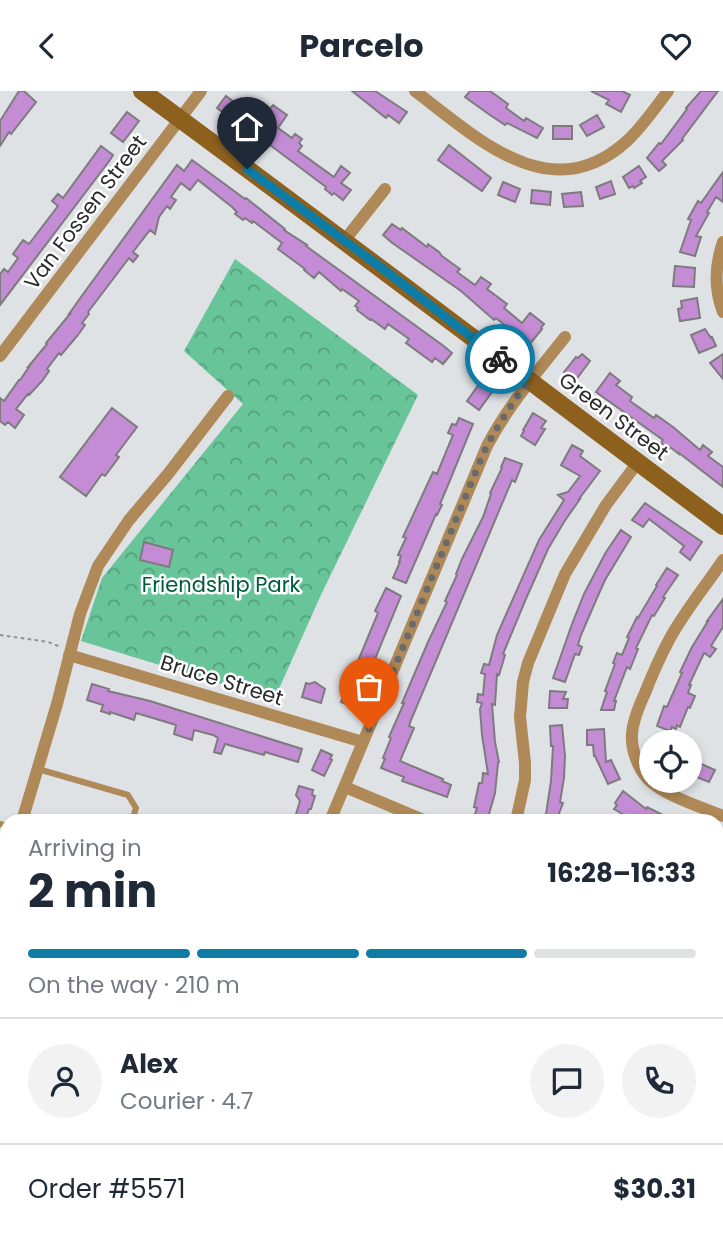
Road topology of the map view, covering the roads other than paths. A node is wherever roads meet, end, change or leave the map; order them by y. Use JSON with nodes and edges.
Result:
{"nodes":[{"id":1,"x":142,"y":91,"type":"edge"},
{"id":2,"x":201,"y":91,"type":"edge"},
{"id":3,"x":415,"y":91,"type":"edge"},
{"id":4,"x":667,"y":91,"type":"edge"},
{"id":5,"x":179,"y":118,"type":"junction"},
{"id":6,"x":385,"y":189,"type":"dead end"},
{"id":7,"x":344,"y":241,"type":"junction"},
{"id":8,"x":723,"y":242,"type":"edge"},
{"id":9,"x":723,"y":312,"type":"edge"},
{"id":10,"x":565,"y":337,"type":"dead end"},
{"id":11,"x":0,"y":354,"type":"edge"},
{"id":12,"x":529,"y":381,"type":"junction"},
{"id":13,"x":228,"y":396,"type":"dead end"},
{"id":14,"x":638,"y":462,"type":"junction"},
{"id":15,"x":723,"y":526,"type":"edge"},
{"id":16,"x":723,"y":561,"type":"edge"},
{"id":17,"x":69,"y":655,"type":"junction"},
{"id":18,"x":363,"y":742,"type":"junction"},
{"id":19,"x":38,"y":769,"type":"junction"},
{"id":20,"x":345,"y":787,"type":"junction"},
{"id":21,"x":24,"y":814,"type":"edge"},
{"id":22,"x":134,"y":814,"type":"edge"},
{"id":23,"x":333,"y":814,"type":"edge"},
{"id":24,"x":409,"y":814,"type":"edge"},
{"id":25,"x":518,"y":814,"type":"edge"},
{"id":26,"x":718,"y":814,"type":"edge"}],
"edges":[{"from":1,"to":5,"type":"street","name":"Green Street"},
{"from":2,"to":5,"type":"street","name":"Van Fossen Street"},
{"from":3,"to":4,"type":"street"},
{"from":5,"to":7,"type":"street","name":"Green Street"},
{"from":5,"to":11,"type":"street","name":"Van Fossen Street"},
{"from":6,"to":7,"type":"street"},
{"from":7,"to":12,"type":"street","name":"Green Street"},
{"from":8,"to":9,"type":"street"},
{"from":10,"to":12,"type":"street"},
{"from":12,"to":14,"type":"street","name":"Green Street"},
{"from":12,"to":18,"type":"street"},
{"from":13,"to":17,"type":"street"},
{"from":14,"to":15,"type":"street","name":"Green Street"},
{"from":14,"to":25,"type":"street"},
{"from":16,"to":26,"type":"street"},
{"from":17,"to":18,"type":"street","name":"Bruce Street"},
{"from":17,"to":19,"type":"street"},
{"from":18,"to":20,"type":"street"},
{"from":19,"to":21,"type":"street"},
{"from":19,"to":22,"type":"lane"},
{"from":20,"to":23,"type":"street"},
{"from":20,"to":24,"type":"street"}]}
